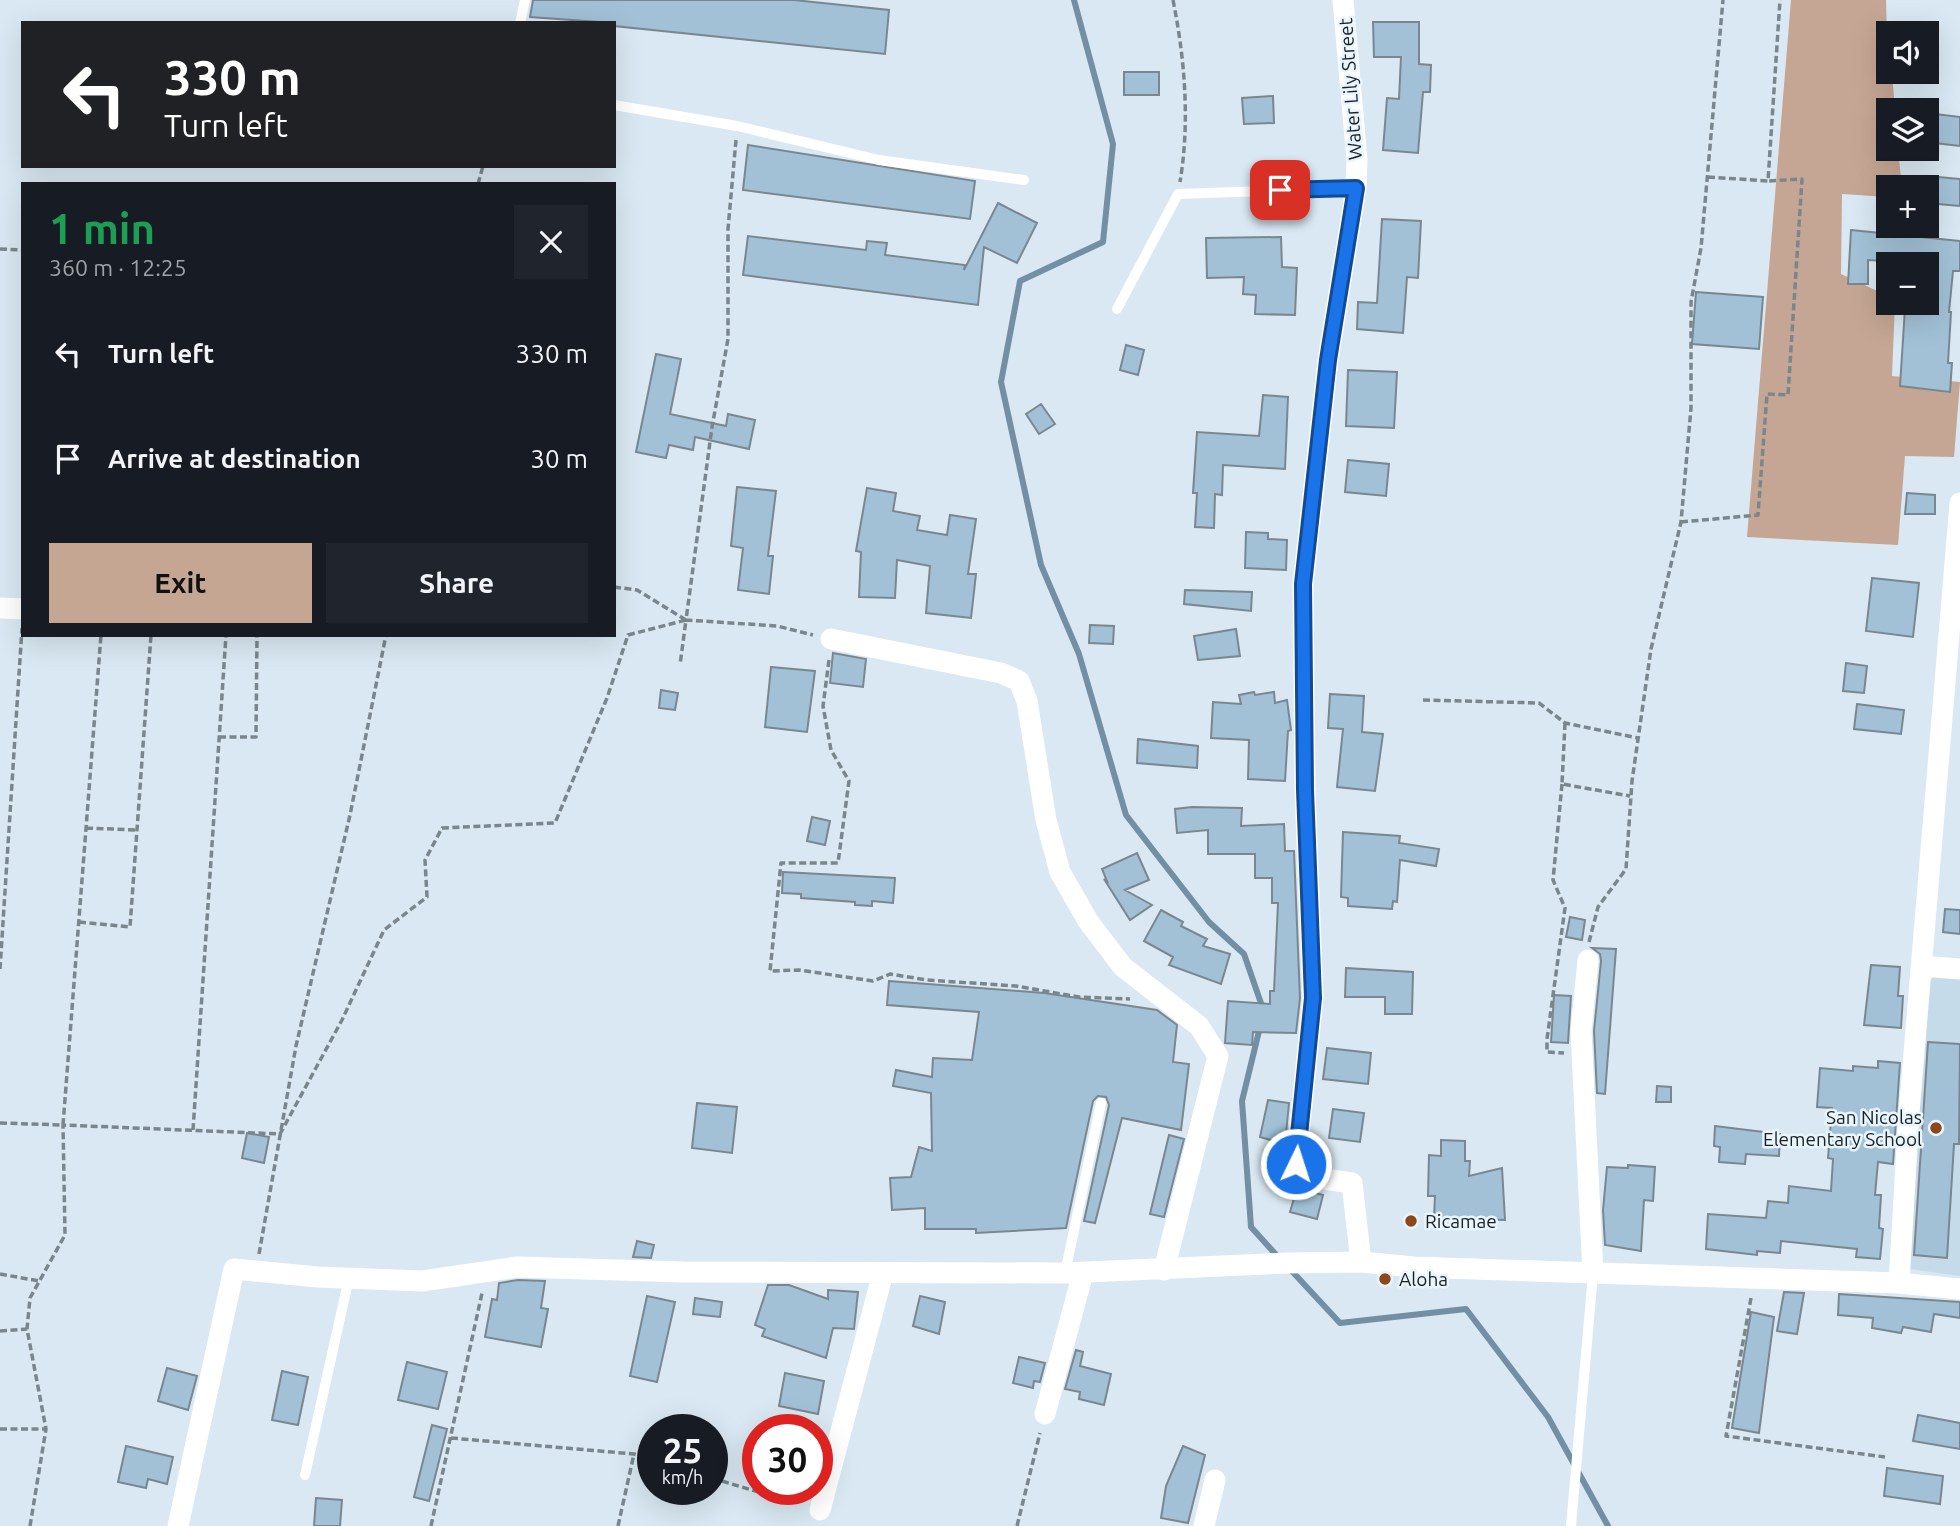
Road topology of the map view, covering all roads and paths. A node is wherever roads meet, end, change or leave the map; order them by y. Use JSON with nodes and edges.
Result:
{"nodes":[{"id":1,"x":525,"y":0,"type":"edge"},
{"id":2,"x":1173,"y":0,"type":"edge"},
{"id":3,"x":1343,"y":0,"type":"edge"},
{"id":4,"x":1723,"y":0,"type":"edge"},
{"id":5,"x":1780,"y":0,"type":"edge"},
{"id":6,"x":520,"y":21,"type":"edge"},
{"id":7,"x":616,"y":105,"type":"edge"},
{"id":8,"x":737,"y":125,"type":"junction"},
{"id":9,"x":1708,"y":177,"type":"junction"},
{"id":10,"x":1024,"y":180,"type":"dead end"},
{"id":11,"x":1768,"y":181,"type":"junction"},
{"id":12,"x":1356,"y":188,"type":"junction"},
{"id":13,"x":1178,"y":194,"type":"junction"},
{"id":14,"x":0,"y":249,"type":"edge"},
{"id":15,"x":21,"y":250,"type":"edge"},
{"id":16,"x":1117,"y":309,"type":"dead end"},
{"id":17,"x":1960,"y":503,"type":"edge"},
{"id":18,"x":1681,"y":522,"type":"junction"},
{"id":19,"x":616,"y":587,"type":"edge"},
{"id":20,"x":0,"y":608,"type":"edge"},
{"id":21,"x":21,"y":609,"type":"edge"},
{"id":22,"x":686,"y":620,"type":"junction"},
{"id":23,"x":22,"y":637,"type":"edge"},
{"id":24,"x":102,"y":637,"type":"edge"},
{"id":25,"x":151,"y":637,"type":"edge"},
{"id":26,"x":226,"y":637,"type":"edge"},
{"id":27,"x":257,"y":637,"type":"edge"},
{"id":28,"x":386,"y":637,"type":"edge"},
{"id":29,"x":831,"y":639,"type":"junction"},
{"id":30,"x":680,"y":665,"type":"dead end"},
{"id":31,"x":1423,"y":700,"type":"dead end"},
{"id":32,"x":1565,"y":723,"type":"junction"},
{"id":33,"x":219,"y":737,"type":"junction"},
{"id":34,"x":1638,"y":738,"type":"junction"},
{"id":35,"x":1562,"y":784,"type":"junction"},
{"id":36,"x":1631,"y":797,"type":"junction"},
{"id":37,"x":86,"y":828,"type":"junction"},
{"id":38,"x":137,"y":830,"type":"junction"},
{"id":39,"x":79,"y":922,"type":"junction"},
{"id":40,"x":1588,"y":960,"type":"joint"},
{"id":41,"x":1922,"y":966,"type":"junction"},
{"id":42,"x":0,"y":969,"type":"edge"},
{"id":43,"x":1960,"y":969,"type":"edge"},
{"id":44,"x":1160,"y":998,"type":"junction"},
{"id":45,"x":1547,"y":1039,"type":"dead end"},
{"id":46,"x":1101,"y":1103,"type":"dead end"},
{"id":47,"x":0,"y":1123,"type":"edge"},
{"id":48,"x":62,"y":1125,"type":"junction"},
{"id":49,"x":194,"y":1130,"type":"junction"},
{"id":50,"x":280,"y":1134,"type":"junction"},
{"id":51,"x":1361,"y":1262,"type":"junction"},
{"id":52,"x":256,"y":1270,"type":"junction"},
{"id":53,"x":1164,"y":1270,"type":"junction"},
{"id":54,"x":487,"y":1271,"type":"junction"},
{"id":55,"x":883,"y":1273,"type":"junction"},
{"id":56,"x":1074,"y":1273,"type":"junction"},
{"id":57,"x":0,"y":1274,"type":"edge"},
{"id":58,"x":1593,"y":1274,"type":"junction"},
{"id":59,"x":349,"y":1278,"type":"junction"},
{"id":60,"x":1754,"y":1279,"type":"junction"},
{"id":61,"x":40,"y":1281,"type":"junction"},
{"id":62,"x":1899,"y":1283,"type":"junction"},
{"id":63,"x":1960,"y":1289,"type":"edge"},
{"id":64,"x":27,"y":1329,"type":"junction"},
{"id":65,"x":0,"y":1331,"type":"edge"},
{"id":66,"x":1045,"y":1414,"type":"joint"},
{"id":67,"x":0,"y":1429,"type":"edge"},
{"id":68,"x":46,"y":1429,"type":"junction"},
{"id":69,"x":451,"y":1438,"type":"junction"},
{"id":70,"x":634,"y":1454,"type":"junction"},
{"id":71,"x":637,"y":1455,"type":"edge"},
{"id":72,"x":1885,"y":1457,"type":"dead end"},
{"id":73,"x":305,"y":1475,"type":"dead end"},
{"id":74,"x":1215,"y":1480,"type":"dead end"},
{"id":75,"x":820,"y":1510,"type":"dead end"},
{"id":76,"x":30,"y":1526,"type":"edge"},
{"id":77,"x":178,"y":1526,"type":"edge"},
{"id":78,"x":430,"y":1526,"type":"edge"},
{"id":79,"x":618,"y":1526,"type":"edge"},
{"id":80,"x":1017,"y":1526,"type":"edge"},
{"id":81,"x":1204,"y":1526,"type":"edge"},
{"id":82,"x":1571,"y":1526,"type":"edge"}],
"edges":[{"from":1,"to":6,"type":"lane"},
{"from":2,"to":13,"type":"path"},
{"from":3,"to":12,"type":"street","name":"Water Lily Street"},
{"from":4,"to":9,"type":"path"},
{"from":5,"to":11,"type":"path"},
{"from":7,"to":8,"type":"lane"},
{"from":8,"to":10,"type":"lane"},
{"from":8,"to":22,"type":"path"},
{"from":9,"to":11,"type":"path"},
{"from":9,"to":18,"type":"path"},
{"from":11,"to":18,"type":"path"},
{"from":12,"to":13,"type":"lane"},
{"from":12,"to":51,"type":"street","name":"Water Lily Street"},
{"from":13,"to":16,"type":"lane"},
{"from":14,"to":15,"type":"path"},
{"from":17,"to":41,"type":"street"},
{"from":18,"to":34,"type":"path"},
{"from":19,"to":22,"type":"path"},
{"from":20,"to":21,"type":"street"},
{"from":22,"to":29,"type":"path"},
{"from":22,"to":30,"type":"path"},
{"from":22,"to":50,"type":"path"},
{"from":23,"to":42,"type":"path"},
{"from":24,"to":37,"type":"path"},
{"from":25,"to":38,"type":"path"},
{"from":26,"to":33,"type":"path"},
{"from":27,"to":33,"type":"path"},
{"from":28,"to":50,"type":"path"},
{"from":29,"to":44,"type":"street"},
{"from":29,"to":44,"type":"path"},
{"from":31,"to":32,"type":"path"},
{"from":32,"to":34,"type":"path"},
{"from":32,"to":35,"type":"path"},
{"from":33,"to":49,"type":"path"},
{"from":34,"to":36,"type":"path"},
{"from":35,"to":36,"type":"path"},
{"from":35,"to":45,"type":"path"},
{"from":36,"to":40,"type":"path"},
{"from":37,"to":38,"type":"path"},
{"from":37,"to":39,"type":"path"},
{"from":38,"to":39,"type":"path"},
{"from":39,"to":48,"type":"path"},
{"from":40,"to":58,"type":"street"},
{"from":41,"to":43,"type":"street"},
{"from":41,"to":62,"type":"street"},
{"from":44,"to":53,"type":"street"},
{"from":46,"to":56,"type":"lane"},
{"from":47,"to":48,"type":"path"},
{"from":48,"to":49,"type":"path"},
{"from":48,"to":61,"type":"path"},
{"from":49,"to":50,"type":"path"},
{"from":50,"to":52,"type":"path"},
{"from":51,"to":53,"type":"street"},
{"from":51,"to":58,"type":"street"},
{"from":52,"to":59,"type":"street"},
{"from":52,"to":77,"type":"street"},
{"from":53,"to":56,"type":"street"},
{"from":54,"to":55,"type":"street"},
{"from":54,"to":59,"type":"street"},
{"from":54,"to":69,"type":"path"},
{"from":55,"to":56,"type":"street"},
{"from":55,"to":75,"type":"street"},
{"from":56,"to":66,"type":"street"},
{"from":57,"to":61,"type":"path"},
{"from":58,"to":60,"type":"street"},
{"from":58,"to":82,"type":"lane"},
{"from":59,"to":73,"type":"lane"},
{"from":60,"to":62,"type":"street"},
{"from":60,"to":72,"type":"path"},
{"from":61,"to":64,"type":"path"},
{"from":62,"to":63,"type":"street"},
{"from":64,"to":65,"type":"path"},
{"from":64,"to":68,"type":"path"},
{"from":66,"to":80,"type":"path"},
{"from":67,"to":68,"type":"path"},
{"from":68,"to":76,"type":"path"},
{"from":69,"to":70,"type":"path"},
{"from":69,"to":78,"type":"path"},
{"from":70,"to":71,"type":"path"},
{"from":70,"to":79,"type":"path"},
{"from":74,"to":81,"type":"street"}]}
